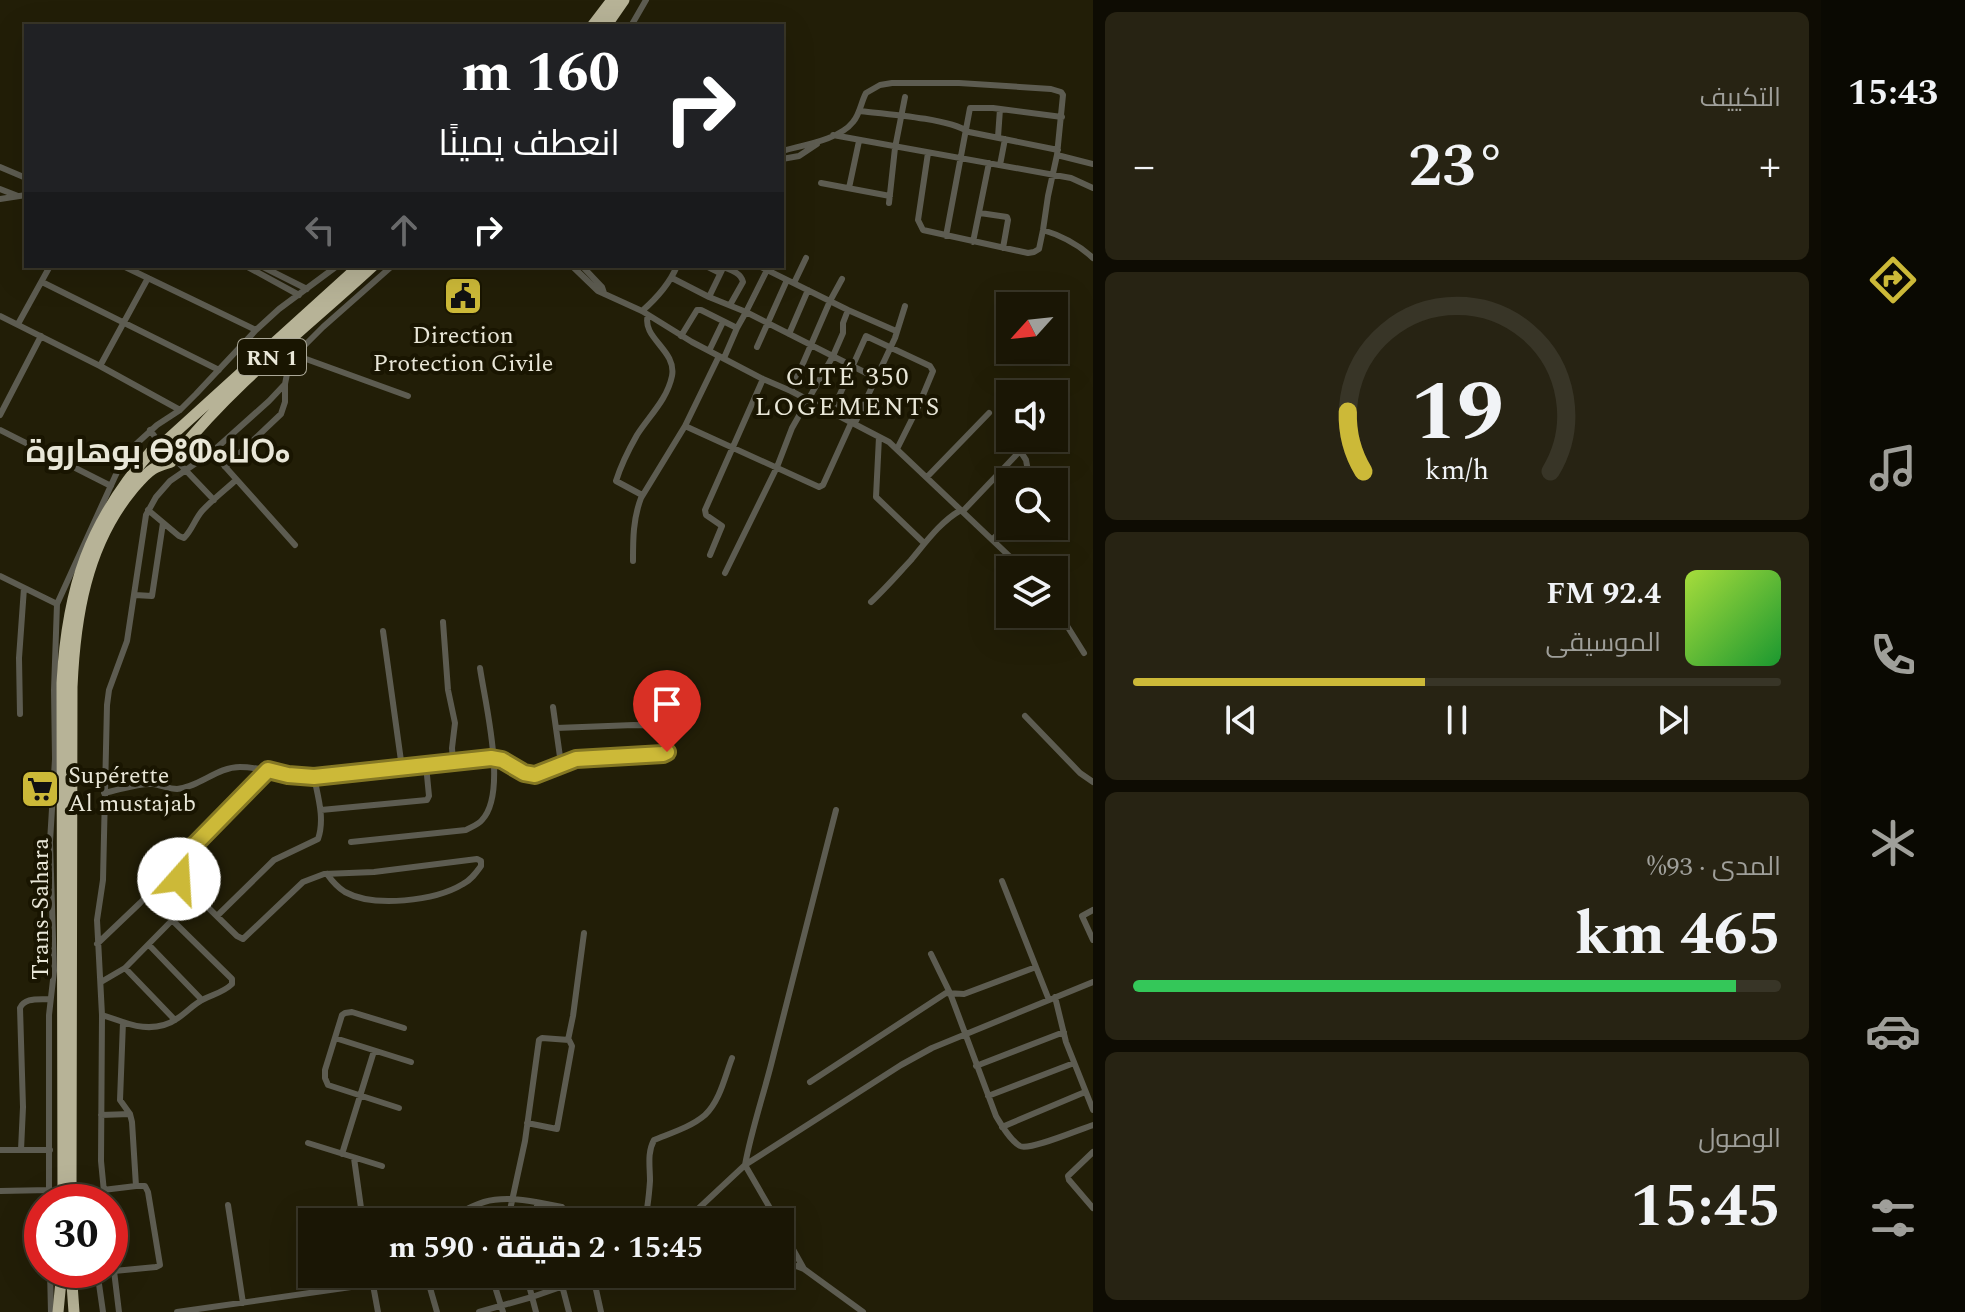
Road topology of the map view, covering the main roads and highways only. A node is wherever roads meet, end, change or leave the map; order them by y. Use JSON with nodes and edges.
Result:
{"nodes":[{"id":1,"x":612,"y":0,"type":"edge"},
{"id":2,"x":624,"y":0,"type":"edge"},
{"id":3,"x":594,"y":24,"type":"edge"},
{"id":4,"x":607,"y":24,"type":"edge"},
{"id":5,"x":357,"y":268,"type":"edge"},
{"id":6,"x":371,"y":268,"type":"edge"},
{"id":7,"x":160,"y":443,"type":"junction"},
{"id":8,"x":174,"y":458,"type":"junction"},
{"id":9,"x":63,"y":1184,"type":"edge"},
{"id":10,"x":71,"y":1184,"type":"edge"},
{"id":11,"x":60,"y":1288,"type":"edge"},
{"id":12,"x":72,"y":1288,"type":"edge"},
{"id":13,"x":58,"y":1312,"type":"edge"},
{"id":14,"x":74,"y":1312,"type":"edge"}],
"edges":[{"from":1,"to":3,"type":"highway"},
{"from":2,"to":4,"type":"highway"},
{"from":5,"to":7,"type":"highway","name":"Trans-Sahara","number":"RN 1"},
{"from":6,"to":8,"type":"highway","name":"Trans-Sahara","number":"RN 1"},
{"from":7,"to":8,"type":"highway"},
{"from":7,"to":8,"type":"highway"},
{"from":7,"to":9,"type":"highway","name":"Trans-Sahara","number":"RN 1"},
{"from":8,"to":10,"type":"highway","name":"Trans-Sahara","number":"RN 1"},
{"from":11,"to":13,"type":"highway"},
{"from":12,"to":14,"type":"highway"}]}
